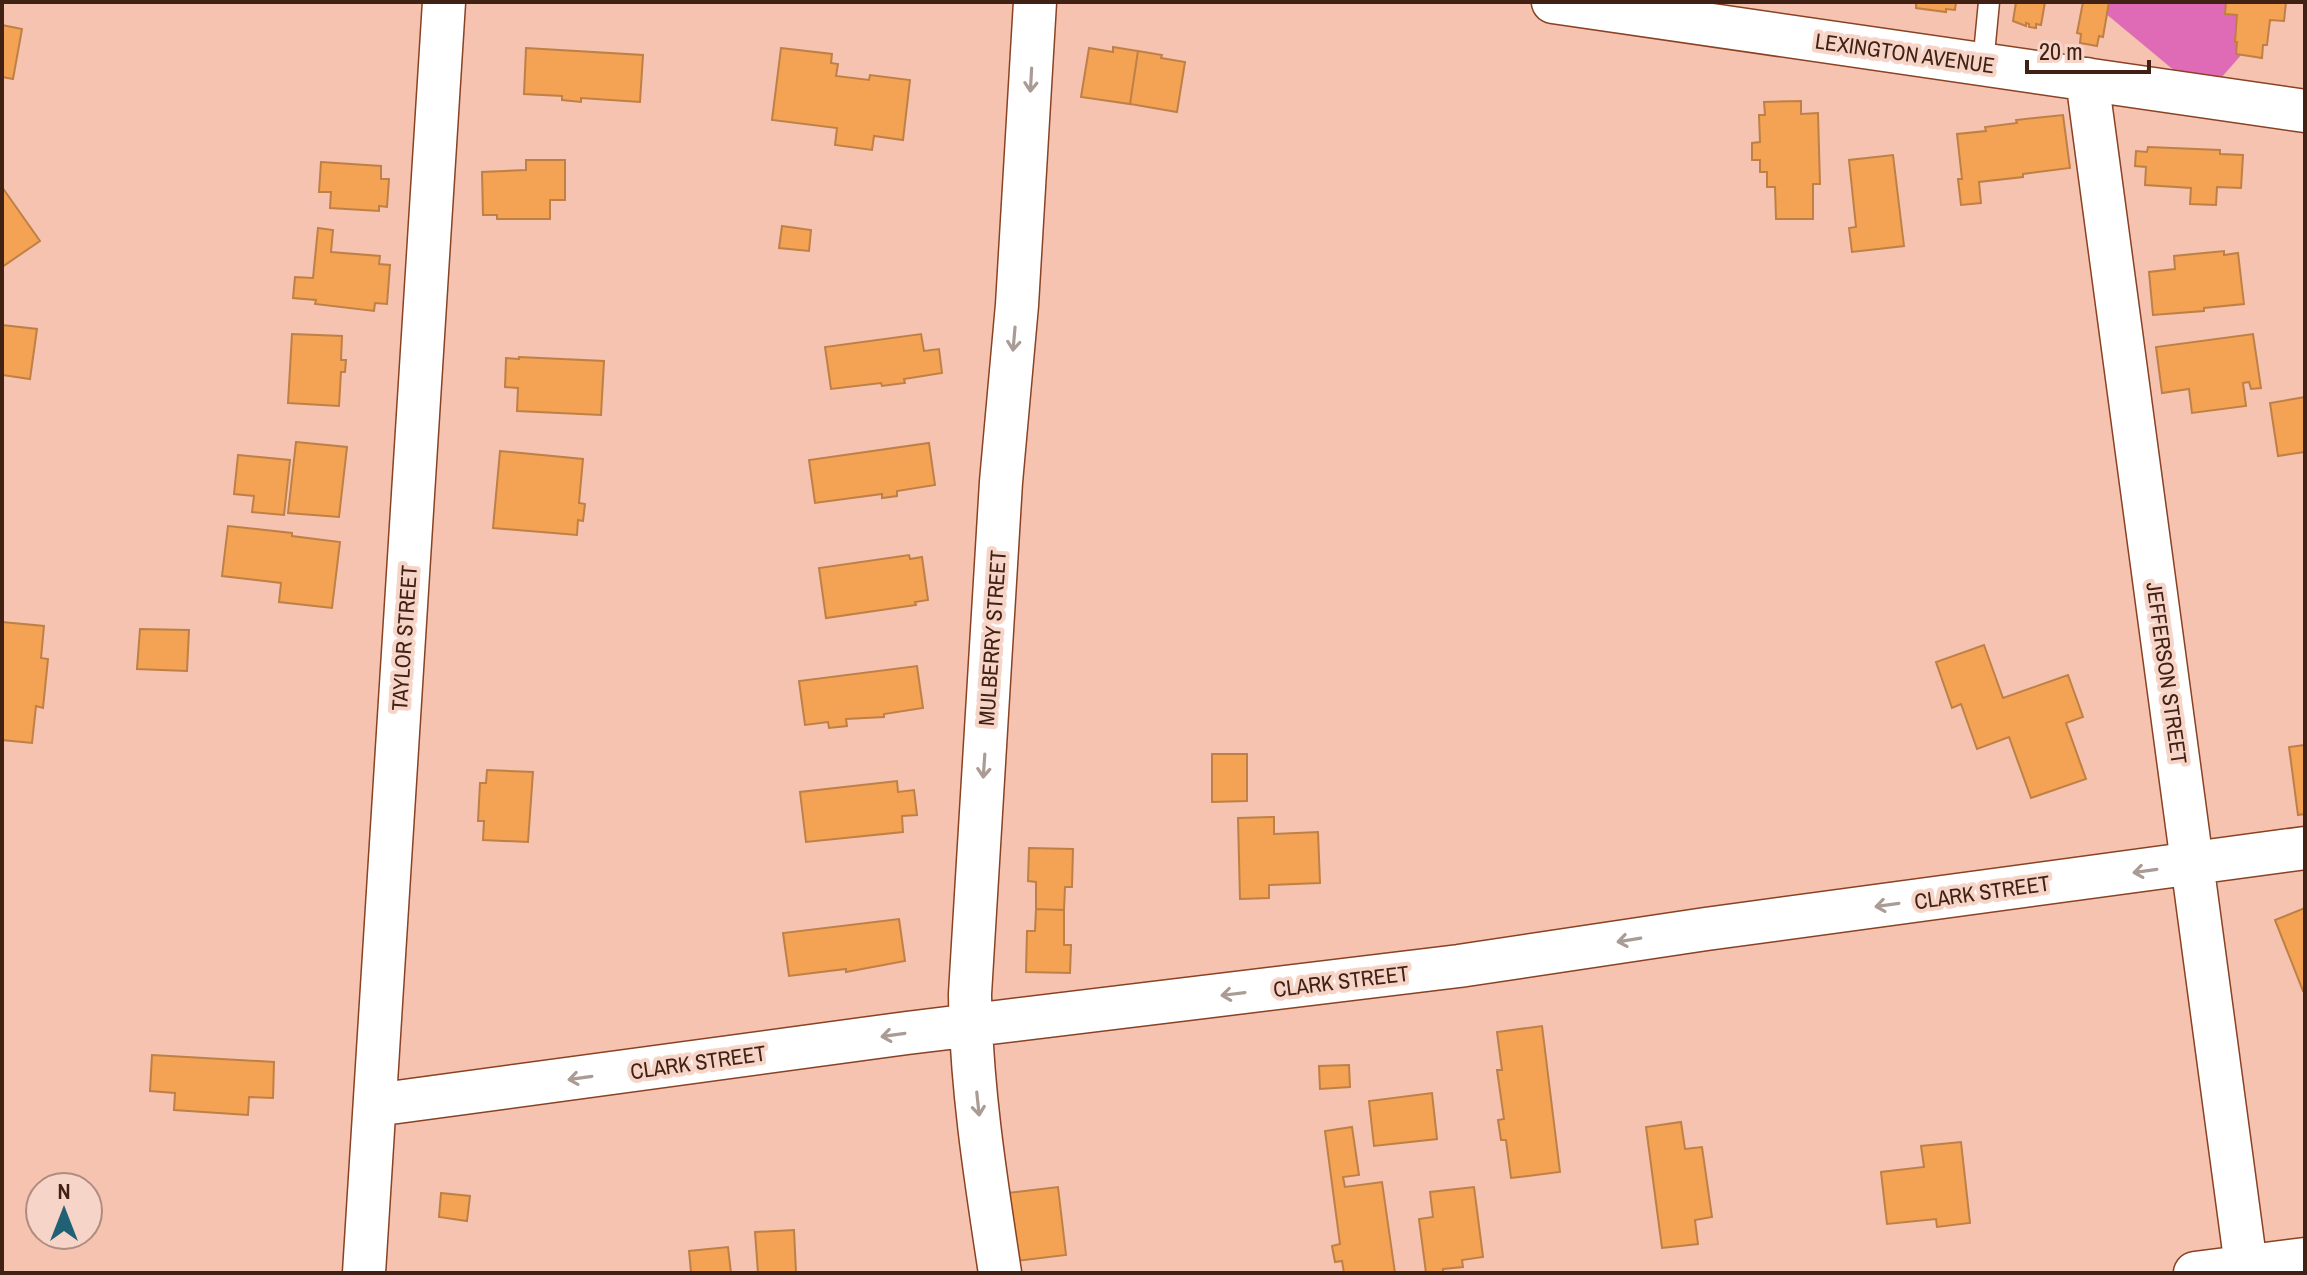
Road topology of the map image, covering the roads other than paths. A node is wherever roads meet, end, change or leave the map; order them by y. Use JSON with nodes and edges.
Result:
{"nodes":[{"id":1,"x":444,"y":2,"type":"edge"},
{"id":2,"x":1035,"y":2,"type":"edge"},
{"id":3,"x":1553,"y":2,"type":"edge"},
{"id":4,"x":1989,"y":2,"type":"edge"},
{"id":5,"x":1983,"y":64,"type":"junction"},
{"id":6,"x":2087,"y":79,"type":"junction"},
{"id":7,"x":2305,"y":111,"type":"edge"},
{"id":8,"x":2305,"y":848,"type":"edge"},
{"id":9,"x":2192,"y":864,"type":"junction"},
{"id":10,"x":970,"y":1026,"type":"junction"},
{"id":11,"x":375,"y":1105,"type":"junction"},
{"id":12,"x":2305,"y":1259,"type":"edge"},
{"id":13,"x":2246,"y":1266,"type":"junction"},
{"id":14,"x":364,"y":1273,"type":"edge"},
{"id":15,"x":1000,"y":1273,"type":"edge"},
{"id":16,"x":2195,"y":1273,"type":"edge"}],
"edges":[{"from":1,"to":11,"type":"street","name":"TAYLOR STREET"},
{"from":2,"to":10,"type":"street","name":"MULBERRY STREET","one_way":true},
{"from":3,"to":5,"type":"street","name":"LEXINGTON AVENUE"},
{"from":4,"to":5,"type":"lane"},
{"from":5,"to":6,"type":"street","name":"LEXINGTON AVENUE"},
{"from":6,"to":7,"type":"street","name":"LEXINGTON AVENUE"},
{"from":6,"to":9,"type":"street","name":"JEFFERSON STREET"},
{"from":8,"to":9,"type":"street","name":"CLARK STREET"},
{"from":9,"to":10,"type":"street","name":"CLARK STREET","one_way":true},
{"from":9,"to":13,"type":"street","name":"JEFFERSON STREET"},
{"from":10,"to":11,"type":"street","name":"CLARK STREET","one_way":true},
{"from":10,"to":15,"type":"street","name":"MULBERRY STREET","one_way":true},
{"from":11,"to":14,"type":"street","name":"TAYLOR STREET"},
{"from":12,"to":13,"type":"street"},
{"from":13,"to":16,"type":"street"}]}
